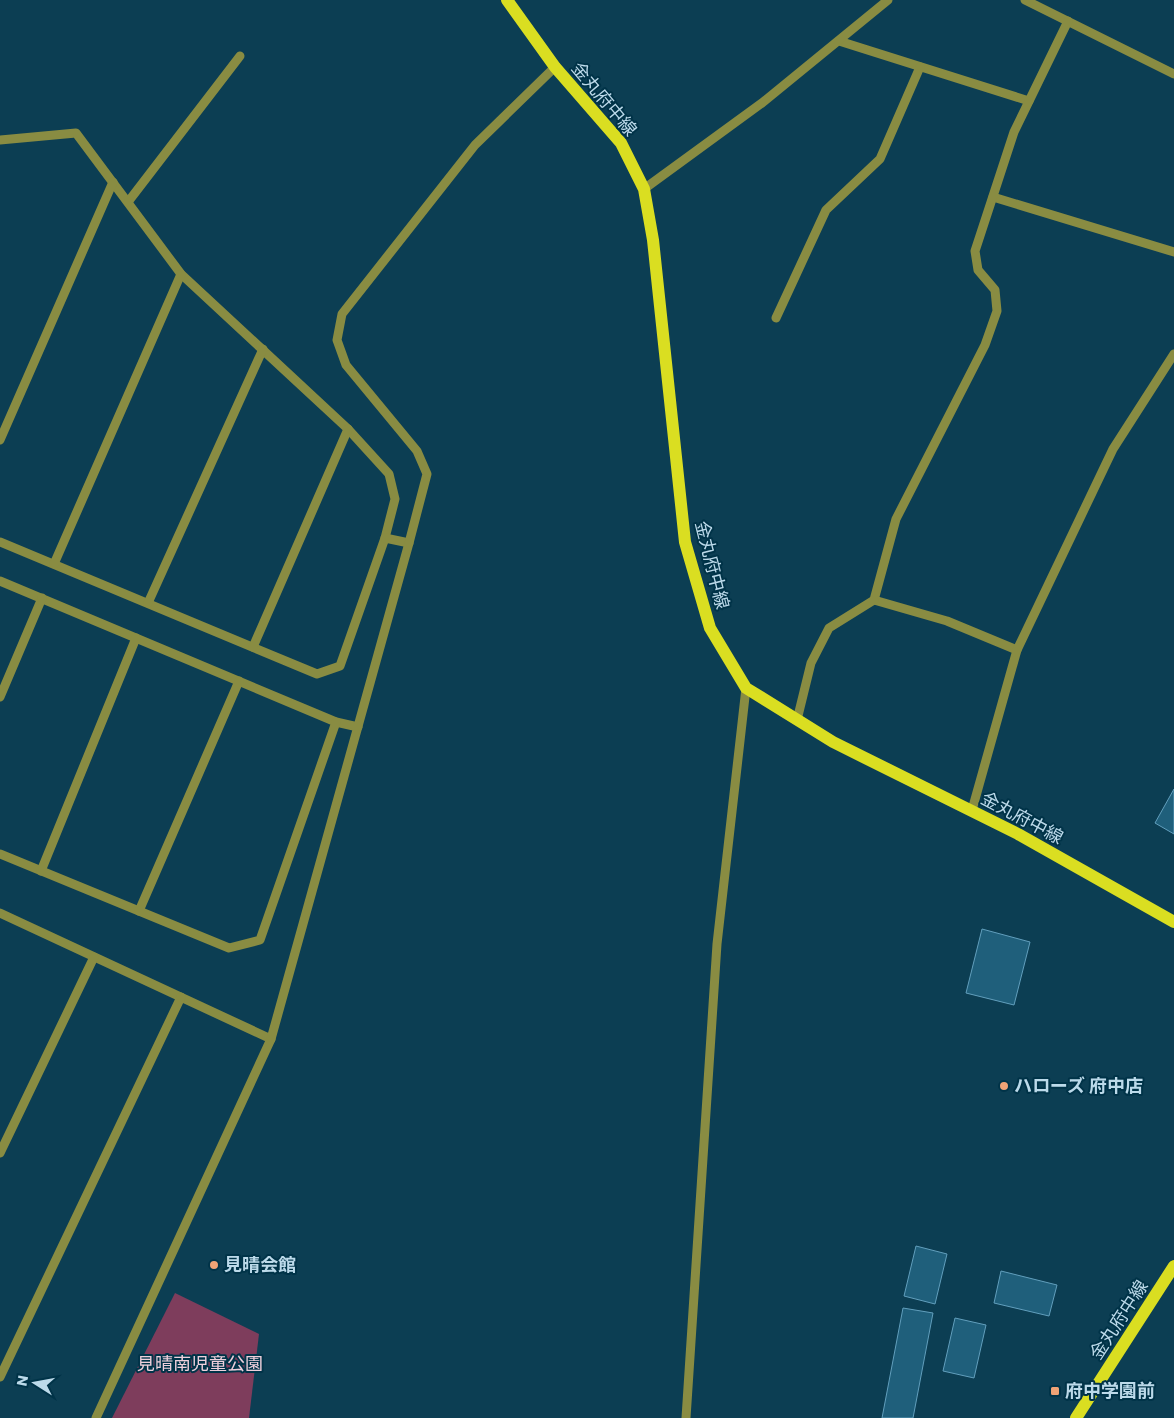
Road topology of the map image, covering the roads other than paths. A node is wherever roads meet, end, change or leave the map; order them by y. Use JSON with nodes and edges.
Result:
{"nodes":[{"id":1,"x":507,"y":0,"type":"edge"},
{"id":2,"x":888,"y":0,"type":"edge"},
{"id":3,"x":1025,"y":0,"type":"edge"},
{"id":4,"x":1068,"y":21,"type":"junction"},
{"id":5,"x":839,"y":41,"type":"junction"},
{"id":6,"x":240,"y":56,"type":"dead end"},
{"id":7,"x":555,"y":67,"type":"junction"},
{"id":8,"x":920,"y":67,"type":"junction"},
{"id":9,"x":1174,"y":74,"type":"edge"},
{"id":10,"x":1029,"y":101,"type":"junction"},
{"id":11,"x":0,"y":140,"type":"edge"},
{"id":12,"x":113,"y":182,"type":"junction"},
{"id":13,"x":644,"y":189,"type":"junction"},
{"id":14,"x":992,"y":197,"type":"junction"},
{"id":15,"x":128,"y":202,"type":"junction"},
{"id":16,"x":1174,"y":252,"type":"edge"},
{"id":17,"x":181,"y":274,"type":"junction"},
{"id":18,"x":776,"y":318,"type":"dead end"},
{"id":19,"x":263,"y":349,"type":"junction"},
{"id":20,"x":1174,"y":354,"type":"edge"},
{"id":21,"x":348,"y":429,"type":"junction"},
{"id":22,"x":0,"y":440,"type":"edge"},
{"id":23,"x":384,"y":538,"type":"junction"},
{"id":24,"x":0,"y":542,"type":"edge"},
{"id":25,"x":409,"y":543,"type":"junction"},
{"id":26,"x":54,"y":564,"type":"junction"},
{"id":27,"x":0,"y":581,"type":"edge"},
{"id":28,"x":42,"y":598,"type":"junction"},
{"id":29,"x":874,"y":600,"type":"junction"},
{"id":30,"x":148,"y":603,"type":"junction"},
{"id":31,"x":136,"y":638,"type":"junction"},
{"id":32,"x":253,"y":647,"type":"junction"},
{"id":33,"x":1018,"y":650,"type":"junction"},
{"id":34,"x":239,"y":681,"type":"junction"},
{"id":35,"x":746,"y":688,"type":"junction"},
{"id":36,"x":0,"y":697,"type":"edge"},
{"id":37,"x":797,"y":720,"type":"junction"},
{"id":38,"x":336,"y":722,"type":"junction"},
{"id":39,"x":358,"y":726,"type":"junction"},
{"id":40,"x":972,"y":810,"type":"junction"},
{"id":41,"x":0,"y":854,"type":"edge"},
{"id":42,"x":40,"y":871,"type":"junction"},
{"id":43,"x":139,"y":911,"type":"junction"},
{"id":44,"x":0,"y":914,"type":"edge"},
{"id":45,"x":1174,"y":922,"type":"edge"},
{"id":46,"x":94,"y":957,"type":"junction"},
{"id":47,"x":181,"y":997,"type":"junction"},
{"id":48,"x":271,"y":1039,"type":"junction"},
{"id":49,"x":0,"y":1153,"type":"edge"},
{"id":50,"x":1174,"y":1266,"type":"edge"},
{"id":51,"x":0,"y":1377,"type":"edge"},
{"id":52,"x":96,"y":1418,"type":"edge"},
{"id":53,"x":686,"y":1418,"type":"edge"},
{"id":54,"x":1076,"y":1418,"type":"edge"}],
"edges":[{"from":1,"to":7,"type":"main road","name":"金丸府中線"},
{"from":2,"to":5,"type":"street"},
{"from":3,"to":4,"type":"street"},
{"from":4,"to":9,"type":"street"},
{"from":4,"to":10,"type":"street"},
{"from":5,"to":8,"type":"street"},
{"from":5,"to":13,"type":"street"},
{"from":6,"to":15,"type":"street"},
{"from":7,"to":13,"type":"main road","name":"金丸府中線"},
{"from":7,"to":25,"type":"street"},
{"from":8,"to":10,"type":"street"},
{"from":8,"to":18,"type":"street"},
{"from":10,"to":14,"type":"street"},
{"from":11,"to":12,"type":"street"},
{"from":12,"to":15,"type":"street"},
{"from":12,"to":22,"type":"street"},
{"from":13,"to":35,"type":"main road","name":"金丸府中線"},
{"from":14,"to":16,"type":"street"},
{"from":14,"to":29,"type":"street"},
{"from":15,"to":17,"type":"street"},
{"from":17,"to":19,"type":"street"},
{"from":17,"to":26,"type":"street"},
{"from":19,"to":21,"type":"street"},
{"from":19,"to":30,"type":"street"},
{"from":20,"to":33,"type":"street"},
{"from":21,"to":23,"type":"street"},
{"from":21,"to":32,"type":"street"},
{"from":23,"to":25,"type":"street"},
{"from":23,"to":32,"type":"street"},
{"from":24,"to":26,"type":"street"},
{"from":25,"to":39,"type":"street"},
{"from":26,"to":30,"type":"street"},
{"from":27,"to":28,"type":"street"},
{"from":28,"to":31,"type":"street"},
{"from":28,"to":36,"type":"street"},
{"from":29,"to":33,"type":"street"},
{"from":29,"to":37,"type":"street"},
{"from":30,"to":32,"type":"street"},
{"from":31,"to":34,"type":"street"},
{"from":31,"to":42,"type":"street"},
{"from":33,"to":40,"type":"street"},
{"from":34,"to":38,"type":"street"},
{"from":34,"to":43,"type":"street"},
{"from":35,"to":37,"type":"main road","name":"金丸府中線"},
{"from":35,"to":53,"type":"street"},
{"from":37,"to":40,"type":"main road","name":"金丸府中線"},
{"from":38,"to":39,"type":"street"},
{"from":38,"to":43,"type":"street"},
{"from":39,"to":48,"type":"street"},
{"from":40,"to":45,"type":"main road","name":"金丸府中線"},
{"from":41,"to":42,"type":"street"},
{"from":42,"to":43,"type":"street"},
{"from":44,"to":46,"type":"street"},
{"from":46,"to":47,"type":"street"},
{"from":46,"to":49,"type":"street"},
{"from":47,"to":48,"type":"street"},
{"from":47,"to":51,"type":"street"},
{"from":48,"to":52,"type":"street"},
{"from":50,"to":54,"type":"main road","name":"金丸府中線"}]}
